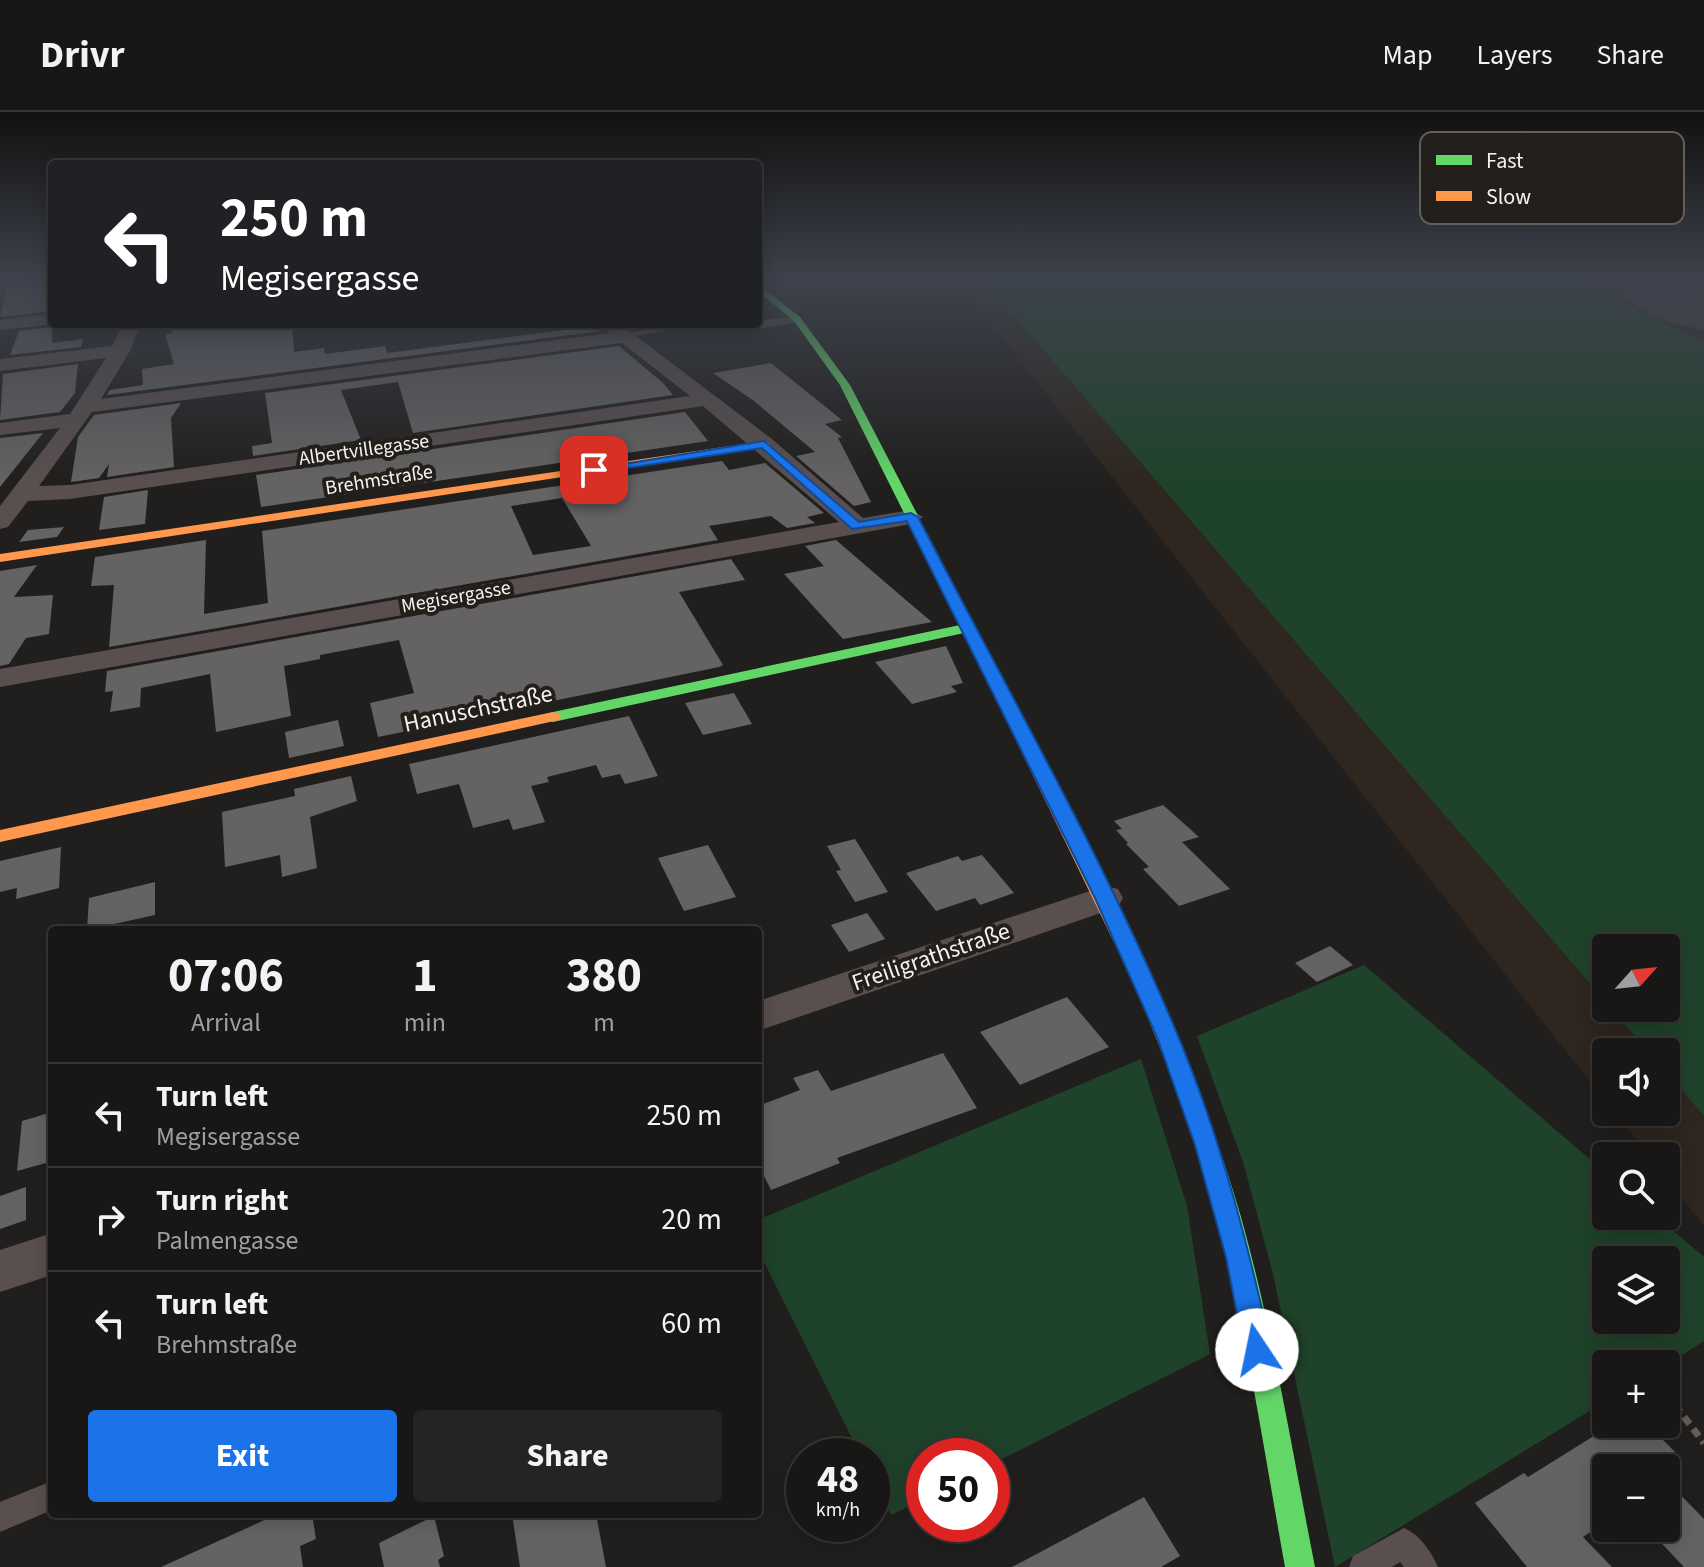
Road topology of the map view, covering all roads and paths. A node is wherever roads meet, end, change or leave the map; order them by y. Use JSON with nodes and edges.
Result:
{"nodes":[{"id":1,"x":123,"y":346,"type":"edge"},
{"id":2,"x":528,"y":346,"type":"edge"},
{"id":3,"x":637,"y":346,"type":"edge"},
{"id":4,"x":817,"y":346,"type":"edge"},
{"id":5,"x":121,"y":351,"type":"junction"},
{"id":6,"x":0,"y":365,"type":"edge"},
{"id":7,"x":706,"y":400,"type":"junction"},
{"id":8,"x":81,"y":414,"type":"junction"},
{"id":9,"x":0,"y":429,"type":"edge"},
{"id":10,"x":764,"y":444,"type":"junction"},
{"id":11,"x":21,"y":494,"type":"junction"},
{"id":12,"x":911,"y":517,"type":"junction"},
{"id":13,"x":0,"y":522,"type":"edge"},
{"id":14,"x":857,"y":526,"type":"junction"},
{"id":15,"x":0,"y":558,"type":"edge"},
{"id":16,"x":967,"y":628,"type":"junction"},
{"id":17,"x":0,"y":678,"type":"edge"},
{"id":18,"x":0,"y":836,"type":"edge"},
{"id":19,"x":1105,"y":898,"type":"junction"},
{"id":20,"x":762,"y":1015,"type":"edge"},
{"id":21,"x":48,"y":1255,"type":"edge"},
{"id":22,"x":0,"y":1271,"type":"edge"},
{"id":23,"x":1680,"y":1411,"type":"edge"},
{"id":24,"x":1704,"y":1443,"type":"edge"},
{"id":25,"x":48,"y":1497,"type":"edge"},
{"id":26,"x":0,"y":1517,"type":"edge"},
{"id":27,"x":1300,"y":1567,"type":"edge"},
{"id":28,"x":1364,"y":1567,"type":"edge"},
{"id":29,"x":1423,"y":1567,"type":"edge"}],
"edges":[{"from":1,"to":5,"type":"street"},
{"from":2,"to":8,"type":"street"},
{"from":3,"to":7,"type":"street"},
{"from":4,"to":12,"type":"main road"},
{"from":5,"to":6,"type":"street"},
{"from":5,"to":8,"type":"street"},
{"from":7,"to":10,"type":"street"},
{"from":7,"to":11,"type":"street","name":"Albertvillegasse"},
{"from":8,"to":9,"type":"street"},
{"from":8,"to":11,"type":"street"},
{"from":10,"to":14,"type":"street"},
{"from":10,"to":15,"type":"main road","name":"Brehmstraße"},
{"from":11,"to":13,"type":"street"},
{"from":12,"to":14,"type":"street","name":"Megisergasse"},
{"from":12,"to":16,"type":"main road"},
{"from":14,"to":17,"type":"street","name":"Megisergasse"},
{"from":16,"to":18,"type":"main road","name":"Hanuschstraße"},
{"from":16,"to":19,"type":"main road"},
{"from":19,"to":20,"type":"street","name":"Freiligrathstraße"},
{"from":19,"to":27,"type":"main road"},
{"from":21,"to":22,"type":"street"},
{"from":23,"to":24,"type":"path"},
{"from":25,"to":26,"type":"lane"},
{"from":28,"to":29,"type":"lane"}]}
